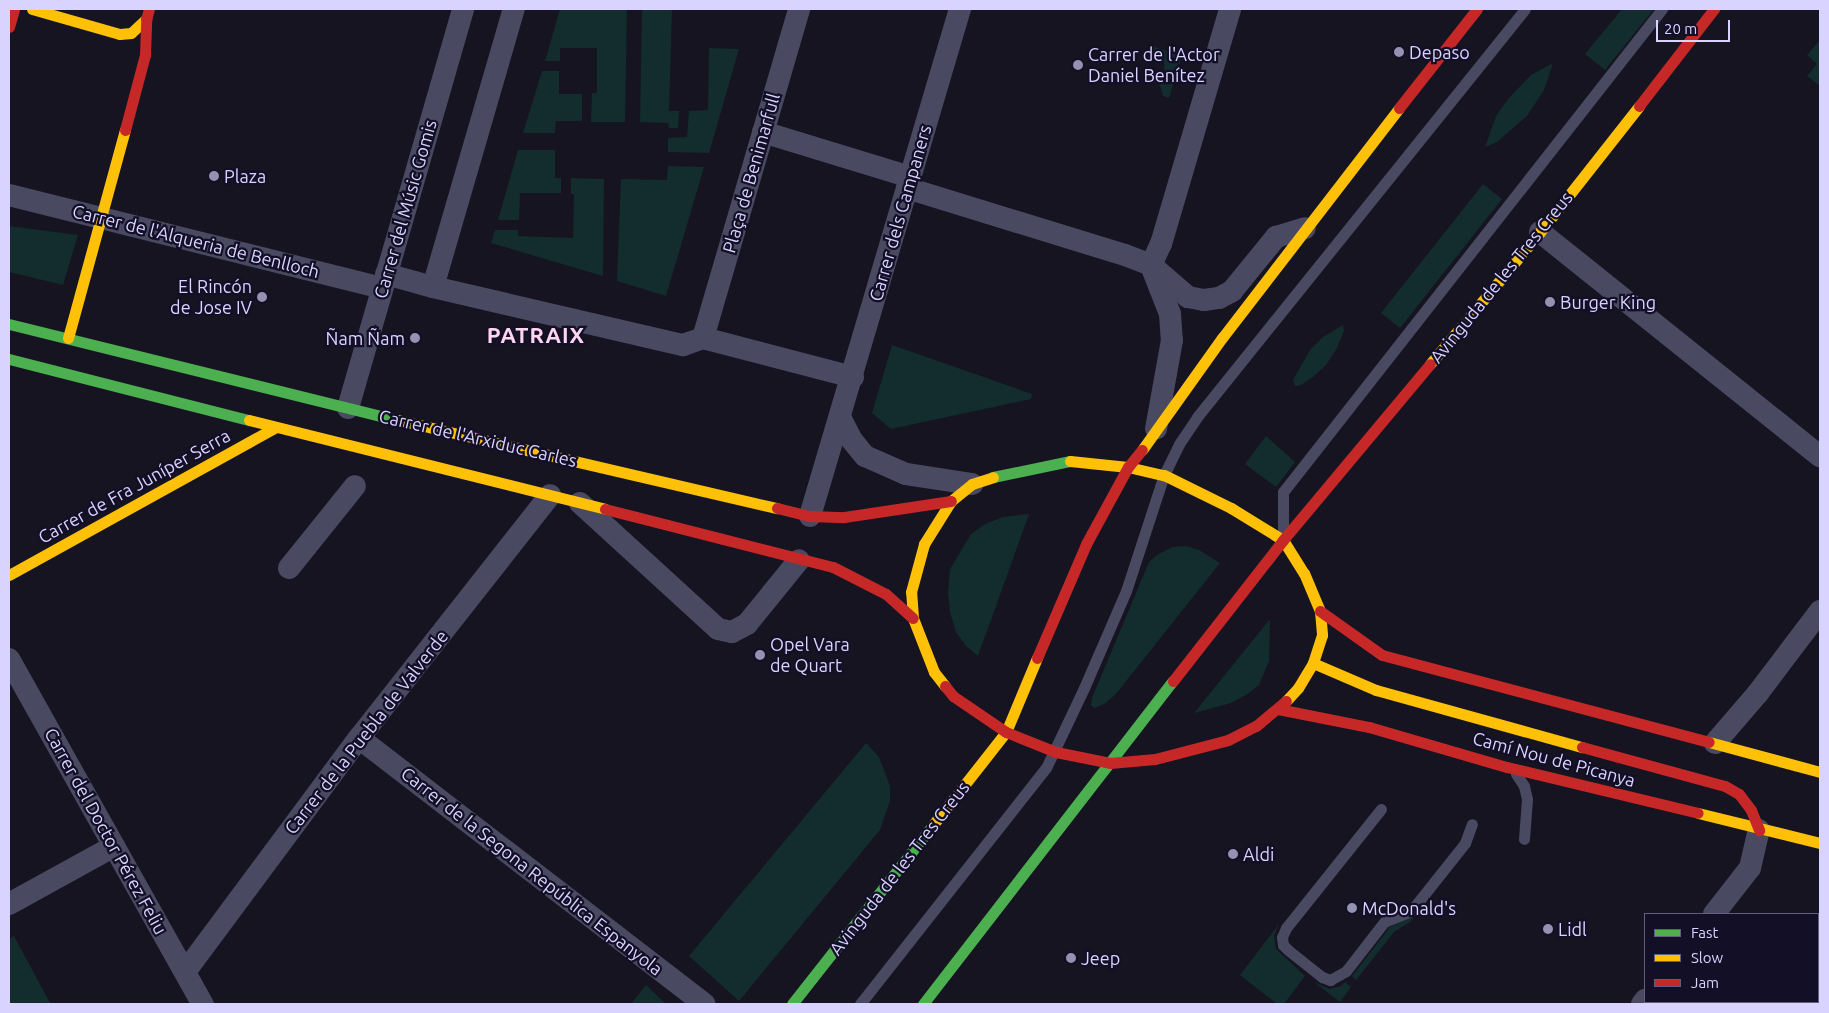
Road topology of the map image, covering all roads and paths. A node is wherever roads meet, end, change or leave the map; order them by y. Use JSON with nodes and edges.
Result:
{"nodes":[{"id":1,"x":14,"y":9,"type":"edge"},
{"id":2,"x":32,"y":9,"type":"edge"},
{"id":3,"x":463,"y":9,"type":"edge"},
{"id":4,"x":514,"y":9,"type":"edge"},
{"id":5,"x":799,"y":9,"type":"edge"},
{"id":6,"x":960,"y":9,"type":"edge"},
{"id":7,"x":1230,"y":9,"type":"edge"},
{"id":8,"x":1477,"y":9,"type":"edge"},
{"id":9,"x":1525,"y":9,"type":"edge"},
{"id":10,"x":1662,"y":9,"type":"edge"},
{"id":11,"x":1714,"y":9,"type":"edge"},
{"id":12,"x":148,"y":14,"type":"edge"},
{"id":13,"x":9,"y":27,"type":"edge"},
{"id":14,"x":763,"y":132,"type":"junction"},
{"id":15,"x":908,"y":183,"type":"junction"},
{"id":16,"x":9,"y":194,"type":"edge"},
{"id":17,"x":100,"y":217,"type":"junction"},
{"id":18,"x":1305,"y":228,"type":"junction"},
{"id":19,"x":1540,"y":232,"type":"junction"},
{"id":20,"x":1151,"y":265,"type":"junction"},
{"id":21,"x":384,"y":281,"type":"junction"},
{"id":22,"x":433,"y":287,"type":"junction"},
{"id":23,"x":9,"y":324,"type":"edge"},
{"id":24,"x":68,"y":338,"type":"junction"},
{"id":25,"x":703,"y":338,"type":"junction"},
{"id":26,"x":9,"y":358,"type":"edge"},
{"id":27,"x":853,"y":376,"type":"junction"},
{"id":28,"x":348,"y":408,"type":"junction"},
{"id":29,"x":840,"y":417,"type":"junction"},
{"id":30,"x":276,"y":427,"type":"junction"},
{"id":31,"x":1156,"y":432,"type":"junction"},
{"id":32,"x":1820,"y":456,"type":"edge"},
{"id":33,"x":1128,"y":467,"type":"junction"},
{"id":34,"x":1164,"y":475,"type":"junction"},
{"id":35,"x":972,"y":484,"type":"junction"},
{"id":36,"x":355,"y":486,"type":"dead end"},
{"id":37,"x":550,"y":495,"type":"junction"},
{"id":38,"x":951,"y":501,"type":"junction"},
{"id":39,"x":580,"y":503,"type":"junction"},
{"id":40,"x":810,"y":516,"type":"junction"},
{"id":41,"x":1283,"y":540,"type":"junction"},
{"id":42,"x":799,"y":560,"type":"junction"},
{"id":43,"x":290,"y":568,"type":"dead end"},
{"id":44,"x":9,"y":575,"type":"edge"},
{"id":45,"x":1320,"y":611,"type":"junction"},
{"id":46,"x":1820,"y":611,"type":"edge"},
{"id":47,"x":913,"y":618,"type":"junction"},
{"id":48,"x":9,"y":659,"type":"edge"},
{"id":49,"x":1313,"y":663,"type":"junction"},
{"id":50,"x":1278,"y":709,"type":"junction"},
{"id":51,"x":1006,"y":732,"type":"junction"},
{"id":52,"x":359,"y":738,"type":"junction"},
{"id":53,"x":1715,"y":743,"type":"junction"},
{"id":54,"x":1056,"y":752,"type":"junction"},
{"id":55,"x":1110,"y":763,"type":"junction"},
{"id":56,"x":1507,"y":767,"type":"junction"},
{"id":57,"x":1820,"y":772,"type":"edge"},
{"id":58,"x":1380,"y":809,"type":"dead end"},
{"id":59,"x":1472,"y":824,"type":"dead end"},
{"id":60,"x":1759,"y":830,"type":"junction"},
{"id":61,"x":1524,"y":839,"type":"dead end"},
{"id":62,"x":1817,"y":841,"type":"edge"},
{"id":63,"x":114,"y":846,"type":"junction"},
{"id":64,"x":9,"y":904,"type":"edge"},
{"id":65,"x":1715,"y":913,"type":"edge"},
{"id":66,"x":185,"y":972,"type":"junction"},
{"id":67,"x":203,"y":1004,"type":"edge"},
{"id":68,"x":704,"y":1004,"type":"edge"},
{"id":69,"x":792,"y":1004,"type":"edge"},
{"id":70,"x":860,"y":1004,"type":"edge"},
{"id":71,"x":923,"y":1004,"type":"edge"}],
"edges":[{"from":1,"to":13,"type":"main road"},
{"from":2,"to":12,"type":"main road"},
{"from":3,"to":21,"type":"street","name":"Carrer del Músic Gomis"},
{"from":4,"to":22,"type":"street"},
{"from":5,"to":14,"type":"street","name":"Plaça de Benimarfull"},
{"from":6,"to":15,"type":"street","name":"Carrer dels Campaners"},
{"from":7,"to":20,"type":"street"},
{"from":8,"to":18,"type":"main road","name":"Avinguda de les Tres Creus"},
{"from":9,"to":34,"type":"lane"},
{"from":10,"to":41,"type":"lane"},
{"from":11,"to":19,"type":"main road","name":"Avinguda de les Tres Creus"},
{"from":12,"to":17,"type":"main road"},
{"from":14,"to":15,"type":"street"},
{"from":14,"to":25,"type":"street","name":"Plaça de Benimarfull"},
{"from":15,"to":20,"type":"street"},
{"from":15,"to":27,"type":"street","name":"Carrer dels Campaners"},
{"from":16,"to":17,"type":"street","name":"Carrer de l'Alqueria de Benlloch"},
{"from":17,"to":21,"type":"street","name":"Carrer de l'Alqueria de Benlloch"},
{"from":17,"to":24,"type":"main road"},
{"from":18,"to":20,"type":"street"},
{"from":18,"to":31,"type":"main road","name":"Avinguda de les Tres Creus"},
{"from":19,"to":32,"type":"street"},
{"from":19,"to":41,"type":"main road","name":"Avinguda de les Tres Creus"},
{"from":20,"to":31,"type":"street"},
{"from":21,"to":22,"type":"street"},
{"from":21,"to":28,"type":"street","name":"Carrer del Músic Gomis"},
{"from":22,"to":25,"type":"street"},
{"from":23,"to":24,"type":"main road","name":"Carrer de l'Arxiduc Carles"},
{"from":24,"to":28,"type":"main road","name":"Carrer de l'Arxiduc Carles"},
{"from":25,"to":27,"type":"street"},
{"from":26,"to":30,"type":"main road","name":"Carrer de l'Arxiduc Carles"},
{"from":27,"to":29,"type":"street","name":"Carrer dels Campaners"},
{"from":28,"to":40,"type":"main road","name":"Carrer de l'Arxiduc Carles"},
{"from":29,"to":35,"type":"street"},
{"from":29,"to":40,"type":"street","name":"Carrer dels Campaners"},
{"from":30,"to":37,"type":"main road","name":"Carrer de l'Arxiduc Carles"},
{"from":30,"to":44,"type":"main road","name":"Carrer de Fra Juníper Serra"},
{"from":31,"to":33,"type":"main road","name":"Avinguda de les Tres Creus"},
{"from":33,"to":34,"type":"main road"},
{"from":33,"to":35,"type":"main road"},
{"from":33,"to":51,"type":"main road","name":"Avinguda de les Tres Creus"},
{"from":34,"to":41,"type":"main road"},
{"from":34,"to":54,"type":"lane"},
{"from":35,"to":38,"type":"main road"},
{"from":36,"to":43,"type":"street"},
{"from":37,"to":39,"type":"main road","name":"Carrer de l'Arxiduc Carles"},
{"from":37,"to":52,"type":"street","name":"Carrer de la Puebla de Valverde"},
{"from":38,"to":40,"type":"main road","name":"Carrer de l'Arxiduc Carles"},
{"from":38,"to":47,"type":"main road"},
{"from":39,"to":42,"type":"main road","name":"Carrer de l'Arxiduc Carles"},
{"from":39,"to":42,"type":"street","name":"Carrer de l'Arxiduc Carles"},
{"from":41,"to":45,"type":"main road"},
{"from":41,"to":55,"type":"main road","name":"Avinguda de les Tres Creus"},
{"from":42,"to":47,"type":"main road","name":"Carrer de l'Arxiduc Carles"},
{"from":45,"to":49,"type":"main road"},
{"from":45,"to":53,"type":"main road"},
{"from":46,"to":53,"type":"street"},
{"from":47,"to":51,"type":"main road"},
{"from":48,"to":63,"type":"street","name":"Carrer del Doctor Pérez Feliu"},
{"from":49,"to":50,"type":"main road"},
{"from":49,"to":60,"type":"main road"},
{"from":50,"to":55,"type":"main road"},
{"from":50,"to":56,"type":"main road","name":"Camí Nou de Picanya"},
{"from":51,"to":54,"type":"main road"},
{"from":51,"to":69,"type":"main road","name":"Avinguda de les Tres Creus"},
{"from":52,"to":66,"type":"street","name":"Carrer de la Puebla de Valverde"},
{"from":52,"to":68,"type":"street","name":"Carrer de la Segona República Espanyola"},
{"from":53,"to":57,"type":"main road"},
{"from":54,"to":55,"type":"main road"},
{"from":54,"to":70,"type":"lane"},
{"from":55,"to":71,"type":"main road","name":"Avinguda de les Tres Creus"},
{"from":56,"to":60,"type":"main road","name":"Camí Nou de Picanya"},
{"from":56,"to":61,"type":"lane"},
{"from":58,"to":59,"type":"lane"},
{"from":60,"to":62,"type":"main road","name":"Camí Nou de Picanya"},
{"from":60,"to":65,"type":"street"},
{"from":63,"to":64,"type":"street"},
{"from":63,"to":66,"type":"street","name":"Carrer del Doctor Pérez Feliu"},
{"from":66,"to":67,"type":"street","name":"Carrer del Doctor Pérez Feliu"}]}
